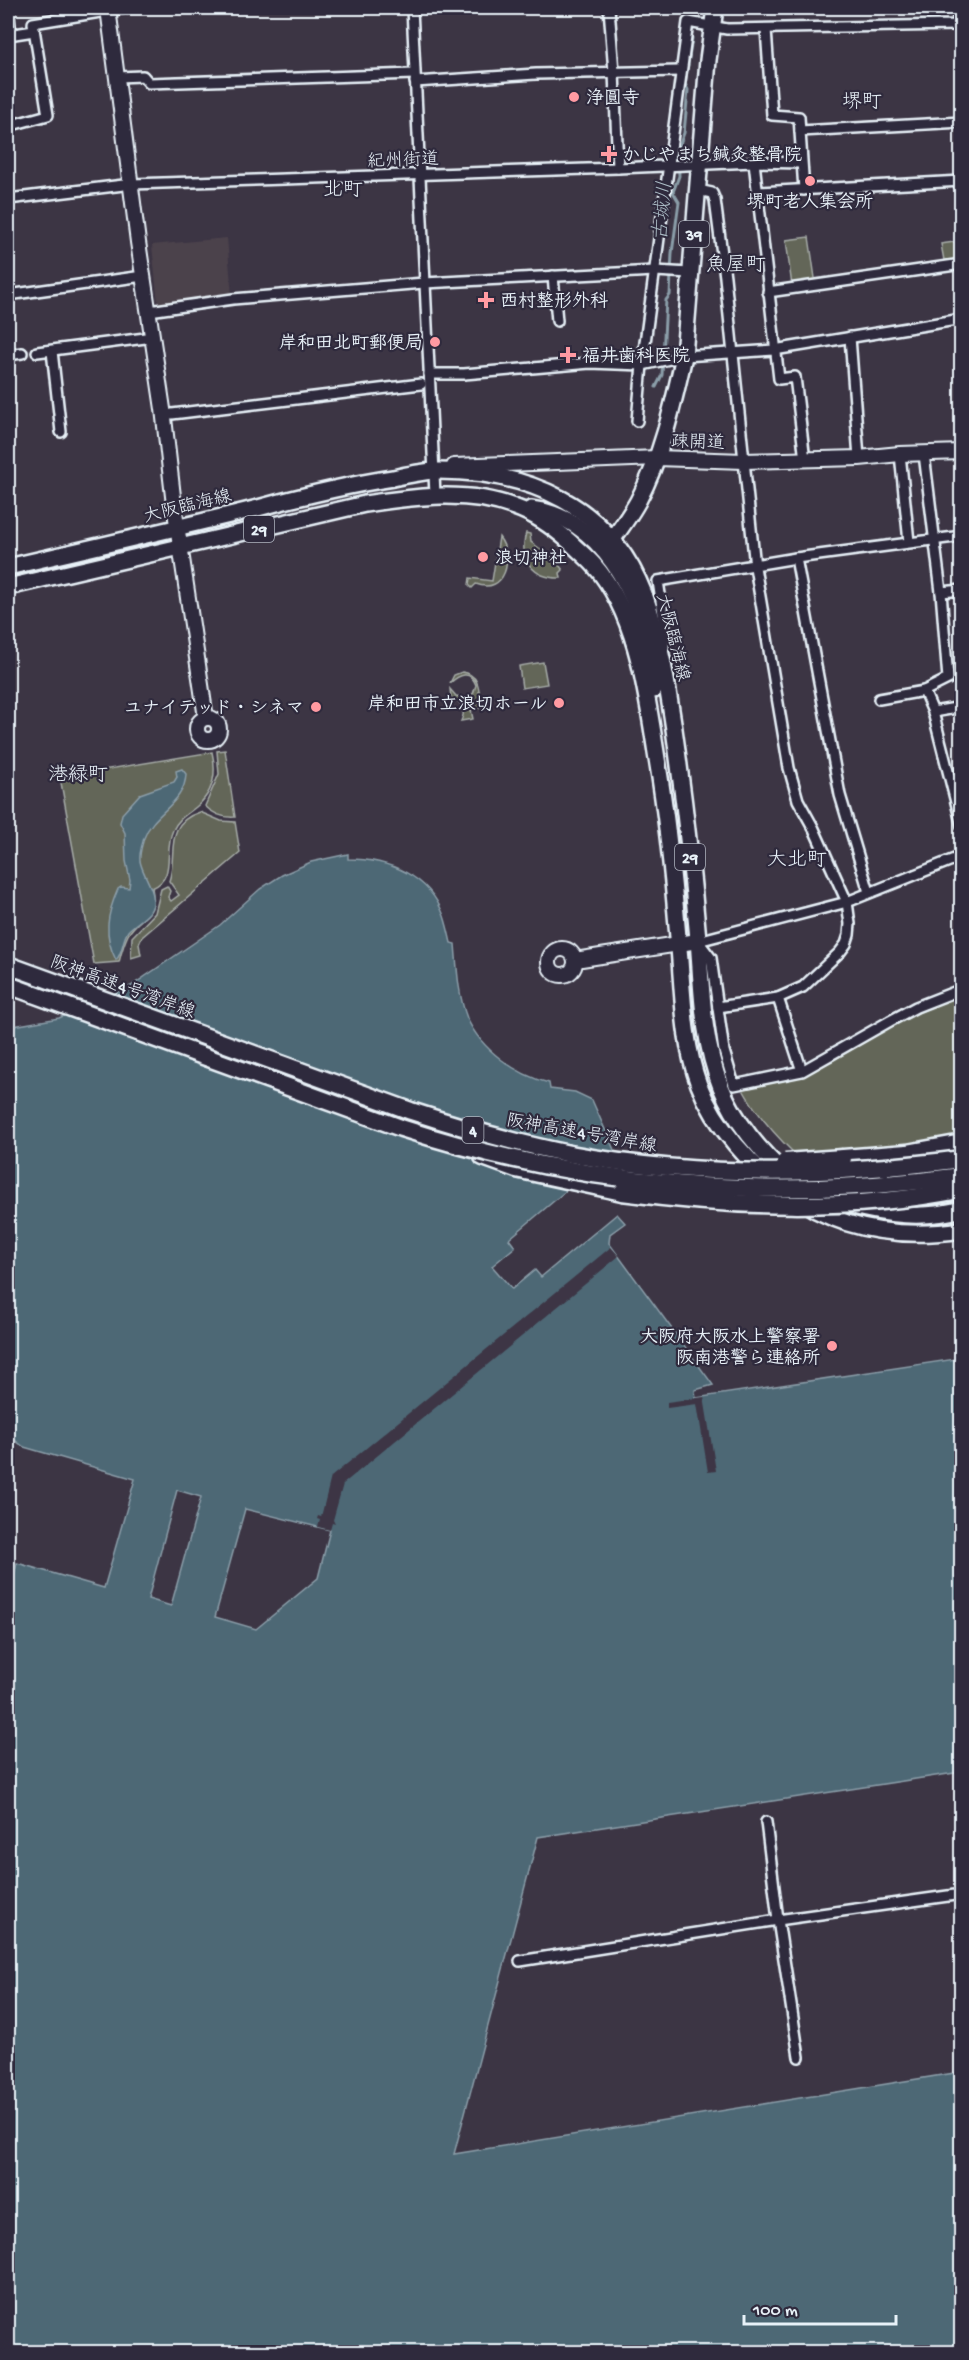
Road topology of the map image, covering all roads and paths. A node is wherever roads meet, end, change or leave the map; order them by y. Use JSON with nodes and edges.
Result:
{"nodes":[{"id":1,"x":8,"y":8,"type":"edge"},
{"id":2,"x":125,"y":8,"type":"edge"},
{"id":3,"x":412,"y":8,"type":"edge"},
{"id":4,"x":609,"y":8,"type":"edge"},
{"id":5,"x":715,"y":8,"type":"edge"},
{"id":6,"x":955,"y":8,"type":"edge"},
{"id":7,"x":108,"y":9,"type":"edge"},
{"id":8,"x":962,"y":17,"type":"edge"},
{"id":9,"x":962,"y":23,"type":"edge"},
{"id":10,"x":711,"y":27,"type":"junction"},
{"id":11,"x":766,"y":29,"type":"junction"},
{"id":12,"x":34,"y":31,"type":"junction"},
{"id":13,"x":9,"y":35,"type":"edge"},
{"id":14,"x":680,"y":71,"type":"junction"},
{"id":15,"x":614,"y":72,"type":"junction"},
{"id":16,"x":117,"y":77,"type":"junction"},
{"id":17,"x":414,"y":78,"type":"junction"},
{"id":18,"x":962,"y":122,"type":"edge"},
{"id":19,"x":8,"y":126,"type":"edge"},
{"id":20,"x":800,"y":131,"type":"junction"},
{"id":21,"x":754,"y":162,"type":"junction"},
{"id":22,"x":801,"y":163,"type":"junction"},
{"id":23,"x":675,"y":165,"type":"junction"},
{"id":24,"x":700,"y":165,"type":"junction"},
{"id":25,"x":618,"y":168,"type":"junction"},
{"id":26,"x":418,"y":175,"type":"junction"},
{"id":27,"x":962,"y":181,"type":"edge"},
{"id":28,"x":132,"y":184,"type":"junction"},
{"id":29,"x":699,"y":190,"type":"junction"},
{"id":30,"x":804,"y":190,"type":"junction"},
{"id":31,"x":759,"y":192,"type":"junction"},
{"id":32,"x":8,"y":199,"type":"edge"},
{"id":33,"x":962,"y":264,"type":"edge"},
{"id":34,"x":660,"y":271,"type":"junction"},
{"id":35,"x":682,"y":273,"type":"junction"},
{"id":36,"x":143,"y":276,"type":"junction"},
{"id":37,"x":553,"y":276,"type":"junction"},
{"id":38,"x":424,"y":283,"type":"junction"},
{"id":39,"x":768,"y":292,"type":"junction"},
{"id":40,"x":8,"y":295,"type":"edge"},
{"id":41,"x":149,"y":311,"type":"junction"},
{"id":42,"x":962,"y":319,"type":"edge"},
{"id":43,"x":556,"y":321,"type":"dead end"},
{"id":44,"x":153,"y":337,"type":"junction"},
{"id":45,"x":850,"y":337,"type":"junction"},
{"id":46,"x":774,"y":350,"type":"junction"},
{"id":47,"x":52,"y":351,"type":"junction"},
{"id":48,"x":37,"y":352,"type":"dead end"},
{"id":49,"x":22,"y":353,"type":"dead end"},
{"id":50,"x":733,"y":354,"type":"junction"},
{"id":51,"x":8,"y":355,"type":"edge"},
{"id":52,"x":684,"y":356,"type":"junction"},
{"id":53,"x":642,"y":365,"type":"junction"},
{"id":54,"x":429,"y":374,"type":"junction"},
{"id":55,"x":421,"y":384,"type":"dead end"},
{"id":56,"x":172,"y":414,"type":"dead end"},
{"id":57,"x":637,"y":421,"type":"dead end"},
{"id":58,"x":61,"y":432,"type":"dead end"},
{"id":59,"x":962,"y":452,"type":"edge"},
{"id":60,"x":900,"y":454,"type":"junction"},
{"id":61,"x":924,"y":454,"type":"junction"},
{"id":62,"x":657,"y":458,"type":"junction"},
{"id":63,"x":859,"y":458,"type":"junction"},
{"id":64,"x":805,"y":460,"type":"junction"},
{"id":65,"x":744,"y":461,"type":"junction"},
{"id":66,"x":434,"y":471,"type":"junction"},
{"id":67,"x":435,"y":495,"type":"junction"},
{"id":68,"x":513,"y":506,"type":"junction"},
{"id":69,"x":178,"y":528,"type":"junction"},
{"id":70,"x":962,"y":536,"type":"edge"},
{"id":71,"x":934,"y":540,"type":"junction"},
{"id":72,"x":909,"y":542,"type":"junction"},
{"id":73,"x":608,"y":546,"type":"junction"},
{"id":74,"x":180,"y":547,"type":"junction"},
{"id":75,"x":796,"y":558,"type":"junction"},
{"id":76,"x":8,"y":567,"type":"edge"},
{"id":77,"x":755,"y":567,"type":"junction"},
{"id":78,"x":8,"y":587,"type":"edge"},
{"id":79,"x":962,"y":590,"type":"edge"},
{"id":80,"x":941,"y":592,"type":"junction"},
{"id":81,"x":663,"y":662,"type":"junction"},
{"id":82,"x":924,"y":691,"type":"junction"},
{"id":83,"x":879,"y":699,"type":"dead end"},
{"id":84,"x":648,"y":700,"type":"junction"},
{"id":85,"x":962,"y":707,"type":"edge"},
{"id":86,"x":933,"y":712,"type":"junction"},
{"id":87,"x":206,"y":718,"type":"dead end"},
{"id":88,"x":962,"y":826,"type":"edge"},
{"id":89,"x":962,"y":856,"type":"edge"},
{"id":90,"x":869,"y":892,"type":"junction"},
{"id":91,"x":846,"y":902,"type":"junction"},
{"id":92,"x":698,"y":941,"type":"junction"},
{"id":93,"x":679,"y":944,"type":"junction"},
{"id":94,"x":575,"y":960,"type":"dead end"},
{"id":95,"x":8,"y":965,"type":"edge"},
{"id":96,"x":8,"y":985,"type":"edge"},
{"id":97,"x":962,"y":989,"type":"edge"},
{"id":98,"x":778,"y":998,"type":"junction"},
{"id":99,"x":718,"y":1006,"type":"junction"},
{"id":100,"x":801,"y":1068,"type":"dead end"},
{"id":101,"x":962,"y":1143,"type":"edge"},
{"id":102,"x":962,"y":1159,"type":"edge"},
{"id":103,"x":619,"y":1162,"type":"junction"},
{"id":104,"x":961,"y":1185,"type":"edge"},
{"id":105,"x":962,"y":1209,"type":"edge"},
{"id":106,"x":962,"y":1230,"type":"edge"},
{"id":107,"x":766,"y":1822,"type":"dead end"},
{"id":108,"x":962,"y":1894,"type":"edge"},
{"id":109,"x":778,"y":1920,"type":"junction"},
{"id":110,"x":520,"y":1962,"type":"dead end"},
{"id":111,"x":798,"y":2057,"type":"dead end"}],
"edges":[{"from":1,"to":13,"type":"street"},
{"from":2,"to":7,"type":"street"},
{"from":3,"to":17,"type":"street"},
{"from":4,"to":15,"type":"street"},
{"from":5,"to":10,"type":"main road","number":"39"},
{"from":6,"to":8,"type":"street"},
{"from":7,"to":12,"type":"street"},
{"from":7,"to":16,"type":"street"},
{"from":9,"to":11,"type":"street"},
{"from":10,"to":11,"type":"street"},
{"from":10,"to":14,"type":"street"},
{"from":10,"to":24,"type":"main road","number":"39"},
{"from":11,"to":20,"type":"street"},
{"from":12,"to":13,"type":"street"},
{"from":12,"to":19,"type":"street"},
{"from":14,"to":15,"type":"street"},
{"from":14,"to":23,"type":"street"},
{"from":15,"to":17,"type":"street"},
{"from":15,"to":25,"type":"street"},
{"from":16,"to":17,"type":"street"},
{"from":16,"to":28,"type":"street"},
{"from":17,"to":26,"type":"street"},
{"from":18,"to":20,"type":"street"},
{"from":20,"to":22,"type":"street"},
{"from":21,"to":22,"type":"street","name":"紀州街道"},
{"from":21,"to":24,"type":"street","name":"紀州街道"},
{"from":21,"to":31,"type":"street"},
{"from":22,"to":30,"type":"street"},
{"from":23,"to":24,"type":"street","name":"紀州街道"},
{"from":23,"to":25,"type":"street","name":"紀州街道"},
{"from":23,"to":34,"type":"street"},
{"from":24,"to":29,"type":"main road","number":"39"},
{"from":25,"to":26,"type":"street","name":"紀州街道"},
{"from":26,"to":28,"type":"street","name":"紀州街道"},
{"from":26,"to":38,"type":"street"},
{"from":27,"to":30,"type":"street"},
{"from":28,"to":32,"type":"street","name":"紀州街道"},
{"from":28,"to":36,"type":"street"},
{"from":29,"to":35,"type":"main road","number":"39"},
{"from":29,"to":50,"type":"street"},
{"from":30,"to":31,"type":"street"},
{"from":31,"to":39,"type":"street"},
{"from":33,"to":39,"type":"street"},
{"from":34,"to":35,"type":"street"},
{"from":34,"to":37,"type":"street"},
{"from":34,"to":53,"type":"street"},
{"from":35,"to":52,"type":"main road","number":"39"},
{"from":36,"to":40,"type":"street"},
{"from":36,"to":41,"type":"street"},
{"from":37,"to":38,"type":"street"},
{"from":37,"to":43,"type":"street"},
{"from":38,"to":41,"type":"street"},
{"from":38,"to":54,"type":"street"},
{"from":39,"to":46,"type":"street"},
{"from":41,"to":44,"type":"street"},
{"from":42,"to":45,"type":"street"},
{"from":44,"to":47,"type":"street"},
{"from":44,"to":69,"type":"street"},
{"from":45,"to":46,"type":"street"},
{"from":45,"to":63,"type":"street"},
{"from":46,"to":50,"type":"street"},
{"from":46,"to":64,"type":"street"},
{"from":47,"to":48,"type":"street"},
{"from":47,"to":58,"type":"street"},
{"from":49,"to":51,"type":"street"},
{"from":50,"to":52,"type":"street"},
{"from":50,"to":65,"type":"street"},
{"from":52,"to":53,"type":"street"},
{"from":52,"to":62,"type":"main road","number":"39"},
{"from":53,"to":54,"type":"street"},
{"from":53,"to":57,"type":"street"},
{"from":54,"to":66,"type":"street"},
{"from":55,"to":56,"type":"street"},
{"from":59,"to":61,"type":"street","name":"疎開道"},
{"from":60,"to":61,"type":"street","name":"疎開道"},
{"from":60,"to":63,"type":"street","name":"疎開道"},
{"from":60,"to":72,"type":"street"},
{"from":61,"to":71,"type":"street"},
{"from":62,"to":65,"type":"street","name":"疎開道"},
{"from":62,"to":66,"type":"street","name":"疎開道"},
{"from":62,"to":73,"type":"main road","number":"39"},
{"from":63,"to":64,"type":"street","name":"疎開道"},
{"from":64,"to":65,"type":"street","name":"疎開道"},
{"from":65,"to":77,"type":"street"},
{"from":66,"to":67,"type":"street"},
{"from":66,"to":69,"type":"main road","name":"大阪臨海線","number":"29"},
{"from":66,"to":73,"type":"main road","name":"大阪臨海線","number":"29"},
{"from":67,"to":68,"type":"main road","number":"29"},
{"from":67,"to":74,"type":"main road","number":"29"},
{"from":68,"to":73,"type":"main road"},
{"from":68,"to":84,"type":"main road","number":"29"},
{"from":69,"to":74,"type":"street"},
{"from":69,"to":76,"type":"main road","name":"大阪臨海線","number":"29"},
{"from":70,"to":71,"type":"street"},
{"from":71,"to":72,"type":"street"},
{"from":71,"to":80,"type":"street"},
{"from":72,"to":75,"type":"street"},
{"from":73,"to":81,"type":"main road","name":"大阪臨海線","number":"29"},
{"from":73,"to":84,"type":"main road"},
{"from":74,"to":78,"type":"main road","number":"29"},
{"from":74,"to":87,"type":"street"},
{"from":75,"to":77,"type":"street"},
{"from":75,"to":90,"type":"street"},
{"from":77,"to":81,"type":"street"},
{"from":77,"to":91,"type":"street"},
{"from":79,"to":80,"type":"street"},
{"from":80,"to":82,"type":"street"},
{"from":81,"to":92,"type":"main road","name":"大阪臨海線","number":"29"},
{"from":82,"to":83,"type":"street"},
{"from":82,"to":86,"type":"street"},
{"from":84,"to":93,"type":"main road","number":"29"},
{"from":85,"to":86,"type":"street"},
{"from":86,"to":88,"type":"street"},
{"from":89,"to":90,"type":"street"},
{"from":90,"to":91,"type":"street"},
{"from":91,"to":92,"type":"street"},
{"from":91,"to":98,"type":"street"},
{"from":92,"to":93,"type":"street"},
{"from":92,"to":99,"type":"street"},
{"from":92,"to":105,"type":"main road","name":"大阪臨海線","number":"29"},
{"from":93,"to":94,"type":"street"},
{"from":93,"to":106,"type":"main road","number":"29"},
{"from":95,"to":103,"type":"highway","name":"阪神高速4号湾岸線","number":"4","bridge":true},
{"from":96,"to":104,"type":"highway","number":"4","bridge":true},
{"from":97,"to":99,"type":"street"},
{"from":98,"to":99,"type":"street"},
{"from":98,"to":100,"type":"street"},
{"from":101,"to":103,"type":"highway","number":"4","bridge":true},
{"from":102,"to":103,"type":"highway","name":"阪神高速4号湾岸線","number":"4","bridge":true},
{"from":107,"to":109,"type":"street"},
{"from":108,"to":109,"type":"street"},
{"from":109,"to":110,"type":"street"},
{"from":109,"to":111,"type":"street"}]}
